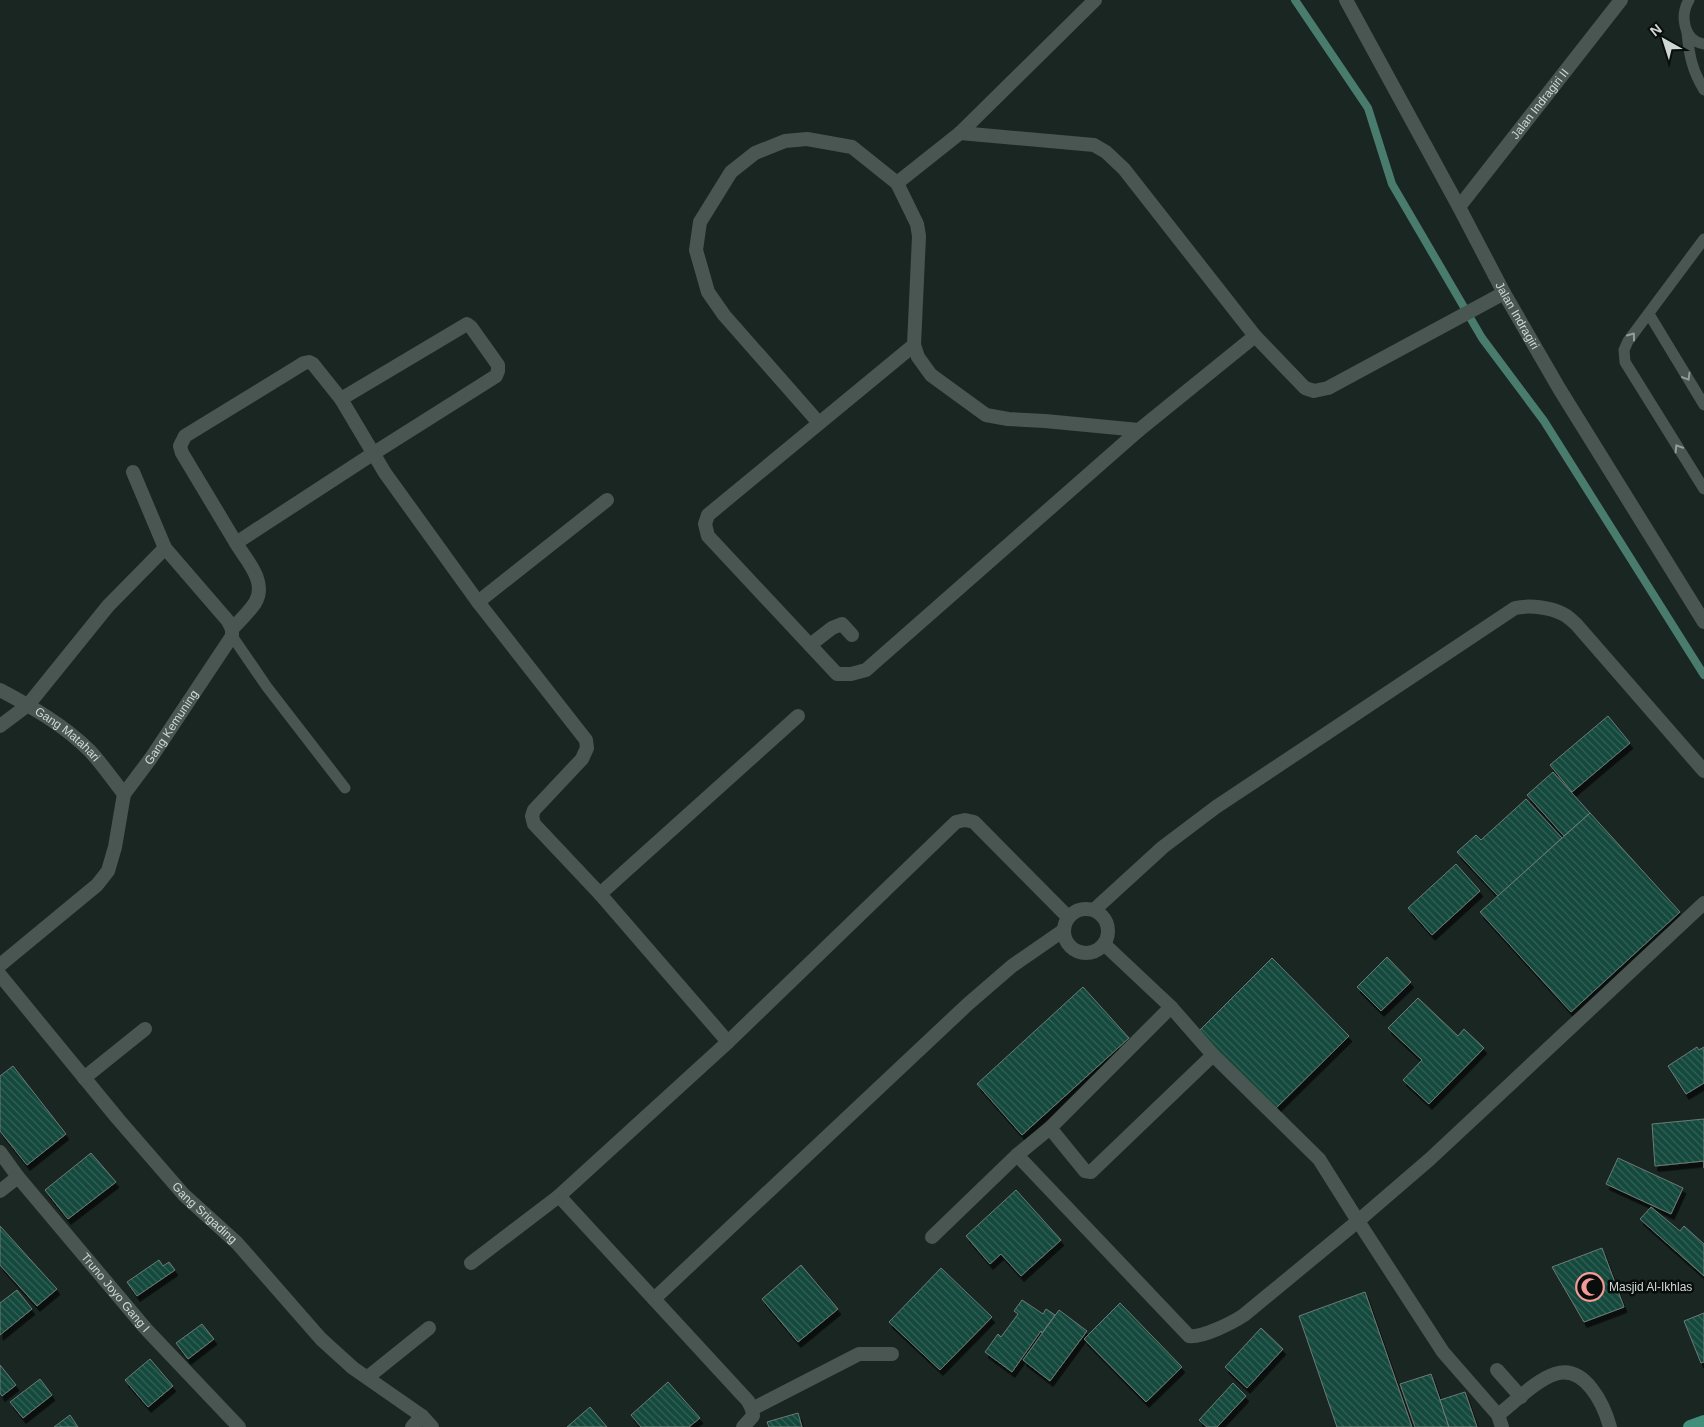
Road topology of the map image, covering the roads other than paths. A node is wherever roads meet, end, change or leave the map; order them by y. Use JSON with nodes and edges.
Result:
{"nodes":[{"id":1,"x":1095,"y":0,"type":"edge"},
{"id":2,"x":1346,"y":0,"type":"edge"},
{"id":3,"x":1621,"y":0,"type":"edge"},
{"id":4,"x":1689,"y":0,"type":"edge"},
{"id":5,"x":1687,"y":32,"type":"junction"},
{"id":6,"x":1704,"y":44,"type":"edge"},
{"id":7,"x":1704,"y":90,"type":"edge"},
{"id":8,"x":960,"y":133,"type":"junction"},
{"id":9,"x":897,"y":183,"type":"junction"},
{"id":10,"x":1459,"y":207,"type":"junction"},
{"id":11,"x":1704,"y":239,"type":"edge"},
{"id":12,"x":1504,"y":294,"type":"junction"},
{"id":13,"x":1649,"y":314,"type":"junction"},
{"id":14,"x":1255,"y":336,"type":"junction"},
{"id":15,"x":914,"y":345,"type":"junction"},
{"id":16,"x":341,"y":399,"type":"junction"},
{"id":17,"x":1704,"y":405,"type":"edge"},
{"id":18,"x":818,"y":423,"type":"junction"},
{"id":19,"x":1139,"y":430,"type":"junction"},
{"id":20,"x":374,"y":453,"type":"junction"},
{"id":21,"x":133,"y":472,"type":"dead end"},
{"id":22,"x":1704,"y":490,"type":"edge"},
{"id":23,"x":607,"y":500,"type":"dead end"},
{"id":24,"x":236,"y":543,"type":"junction"},
{"id":25,"x":165,"y":548,"type":"junction"},
{"id":26,"x":478,"y":602,"type":"junction"},
{"id":27,"x":1704,"y":622,"type":"edge"},
{"id":28,"x":232,"y":633,"type":"junction"},
{"id":29,"x":852,"y":635,"type":"dead end"},
{"id":30,"x":810,"y":645,"type":"junction"},
{"id":31,"x":0,"y":690,"type":"edge"},
{"id":32,"x":28,"y":705,"type":"junction"},
{"id":33,"x":798,"y":716,"type":"dead end"},
{"id":34,"x":0,"y":726,"type":"edge"},
{"id":35,"x":1704,"y":772,"type":"edge"},
{"id":36,"x":346,"y":788,"type":"dead end"},
{"id":37,"x":124,"y":794,"type":"junction"},
{"id":38,"x":600,"y":894,"type":"junction"},
{"id":39,"x":1704,"y":903,"type":"edge"},
{"id":40,"x":1094,"y":910,"type":"junction"},
{"id":41,"x":1066,"y":923,"type":"junction"},
{"id":42,"x":1104,"y":944,"type":"junction"},
{"id":43,"x":0,"y":965,"type":"edge"},
{"id":44,"x":0,"y":975,"type":"edge"},
{"id":45,"x":1171,"y":1008,"type":"junction"},
{"id":46,"x":145,"y":1029,"type":"dead end"},
{"id":47,"x":728,"y":1042,"type":"junction"},
{"id":48,"x":1213,"y":1055,"type":"junction"},
{"id":49,"x":84,"y":1078,"type":"junction"},
{"id":50,"x":1050,"y":1128,"type":"junction"},
{"id":51,"x":0,"y":1152,"type":"edge"},
{"id":52,"x":1017,"y":1155,"type":"junction"},
{"id":53,"x":18,"y":1177,"type":"junction"},
{"id":54,"x":0,"y":1191,"type":"edge"},
{"id":55,"x":559,"y":1196,"type":"junction"},
{"id":56,"x":1358,"y":1221,"type":"junction"},
{"id":57,"x":932,"y":1237,"type":"dead end"},
{"id":58,"x":471,"y":1263,"type":"dead end"},
{"id":59,"x":654,"y":1299,"type":"junction"},
{"id":60,"x":429,"y":1328,"type":"dead end"},
{"id":61,"x":892,"y":1354,"type":"dead end"},
{"id":62,"x":1497,"y":1370,"type":"dead end"},
{"id":63,"x":368,"y":1377,"type":"junction"},
{"id":64,"x":1521,"y":1397,"type":"junction"},
{"id":65,"x":752,"y":1409,"type":"junction"},
{"id":66,"x":422,"y":1416,"type":"junction"},
{"id":67,"x":1500,"y":1421,"type":"edge"},
{"id":68,"x":1704,"y":1422,"type":"edge"},
{"id":69,"x":238,"y":1427,"type":"edge"},
{"id":70,"x":412,"y":1427,"type":"edge"},
{"id":71,"x":432,"y":1427,"type":"edge"},
{"id":72,"x":743,"y":1427,"type":"edge"},
{"id":73,"x":1610,"y":1427,"type":"edge"},
{"id":74,"x":1690,"y":1427,"type":"edge"}],
"edges":[{"from":1,"to":8,"type":"street"},
{"from":2,"to":10,"type":"street","name":"Jalan Indragiri"},
{"from":3,"to":10,"type":"street","name":"Jalan Indragiri II"},
{"from":4,"to":5,"type":"lane"},
{"from":5,"to":6,"type":"lane"},
{"from":5,"to":7,"type":"lane"},
{"from":8,"to":9,"type":"street"},
{"from":8,"to":14,"type":"street"},
{"from":9,"to":15,"type":"street"},
{"from":9,"to":18,"type":"street"},
{"from":10,"to":12,"type":"street","name":"Jalan Indragiri"},
{"from":11,"to":13,"type":"lane"},
{"from":12,"to":14,"type":"street"},
{"from":12,"to":27,"type":"street","name":"Jalan Indragiri"},
{"from":13,"to":17,"type":"lane","one_way":true},
{"from":22,"to":13,"type":"lane","one_way":true},
{"from":14,"to":19,"type":"street"},
{"from":15,"to":18,"type":"street"},
{"from":15,"to":19,"type":"street"},
{"from":16,"to":20,"type":"street"},
{"from":16,"to":20,"type":"street"},
{"from":16,"to":24,"type":"street","name":"Gang Kemuning"},
{"from":18,"to":30,"type":"street"},
{"from":19,"to":30,"type":"street"},
{"from":20,"to":24,"type":"street"},
{"from":20,"to":26,"type":"street"},
{"from":21,"to":25,"type":"street"},
{"from":23,"to":26,"type":"street"},
{"from":24,"to":28,"type":"street","name":"Gang Kemuning"},
{"from":25,"to":28,"type":"street"},
{"from":25,"to":32,"type":"street"},
{"from":26,"to":38,"type":"street"},
{"from":28,"to":36,"type":"lane"},
{"from":28,"to":37,"type":"street","name":"Gang Kemuning"},
{"from":29,"to":30,"type":"street"},
{"from":31,"to":32,"type":"street","name":"Gang Matahari"},
{"from":32,"to":34,"type":"street"},
{"from":32,"to":37,"type":"street","name":"Gang Matahari"},
{"from":33,"to":38,"type":"street"},
{"from":35,"to":40,"type":"street"},
{"from":37,"to":43,"type":"street","name":"Gang Kemuning"},
{"from":38,"to":47,"type":"street"},
{"from":39,"to":56,"type":"street"},
{"from":40,"to":41,"type":"street"},
{"from":40,"to":42,"type":"street"},
{"from":41,"to":42,"type":"street"},
{"from":41,"to":47,"type":"street"},
{"from":41,"to":59,"type":"street"},
{"from":42,"to":45,"type":"street"},
{"from":44,"to":49,"type":"street","name":"Gang Srigading"},
{"from":45,"to":48,"type":"street"},
{"from":45,"to":50,"type":"street"},
{"from":46,"to":49,"type":"street"},
{"from":47,"to":55,"type":"street"},
{"from":48,"to":50,"type":"street"},
{"from":48,"to":56,"type":"street"},
{"from":49,"to":63,"type":"street","name":"Gang Srigading"},
{"from":50,"to":52,"type":"street"},
{"from":51,"to":53,"type":"street","name":"Truno Joyo Gang I"},
{"from":52,"to":56,"type":"street"},
{"from":52,"to":57,"type":"street"},
{"from":53,"to":54,"type":"street"},
{"from":53,"to":69,"type":"street","name":"Truno Joyo Gang I"},
{"from":55,"to":58,"type":"street"},
{"from":55,"to":59,"type":"street"},
{"from":56,"to":67,"type":"street"},
{"from":59,"to":65,"type":"street"},
{"from":60,"to":63,"type":"street"},
{"from":61,"to":65,"type":"street"},
{"from":62,"to":64,"type":"street"},
{"from":63,"to":66,"type":"street","name":"Gang Srigading"},
{"from":64,"to":67,"type":"street"},
{"from":64,"to":73,"type":"street"},
{"from":65,"to":72,"type":"street"},
{"from":66,"to":70,"type":"street"},
{"from":66,"to":71,"type":"street","name":"Gang Srigading"},
{"from":68,"to":74,"type":"main road"}]}
